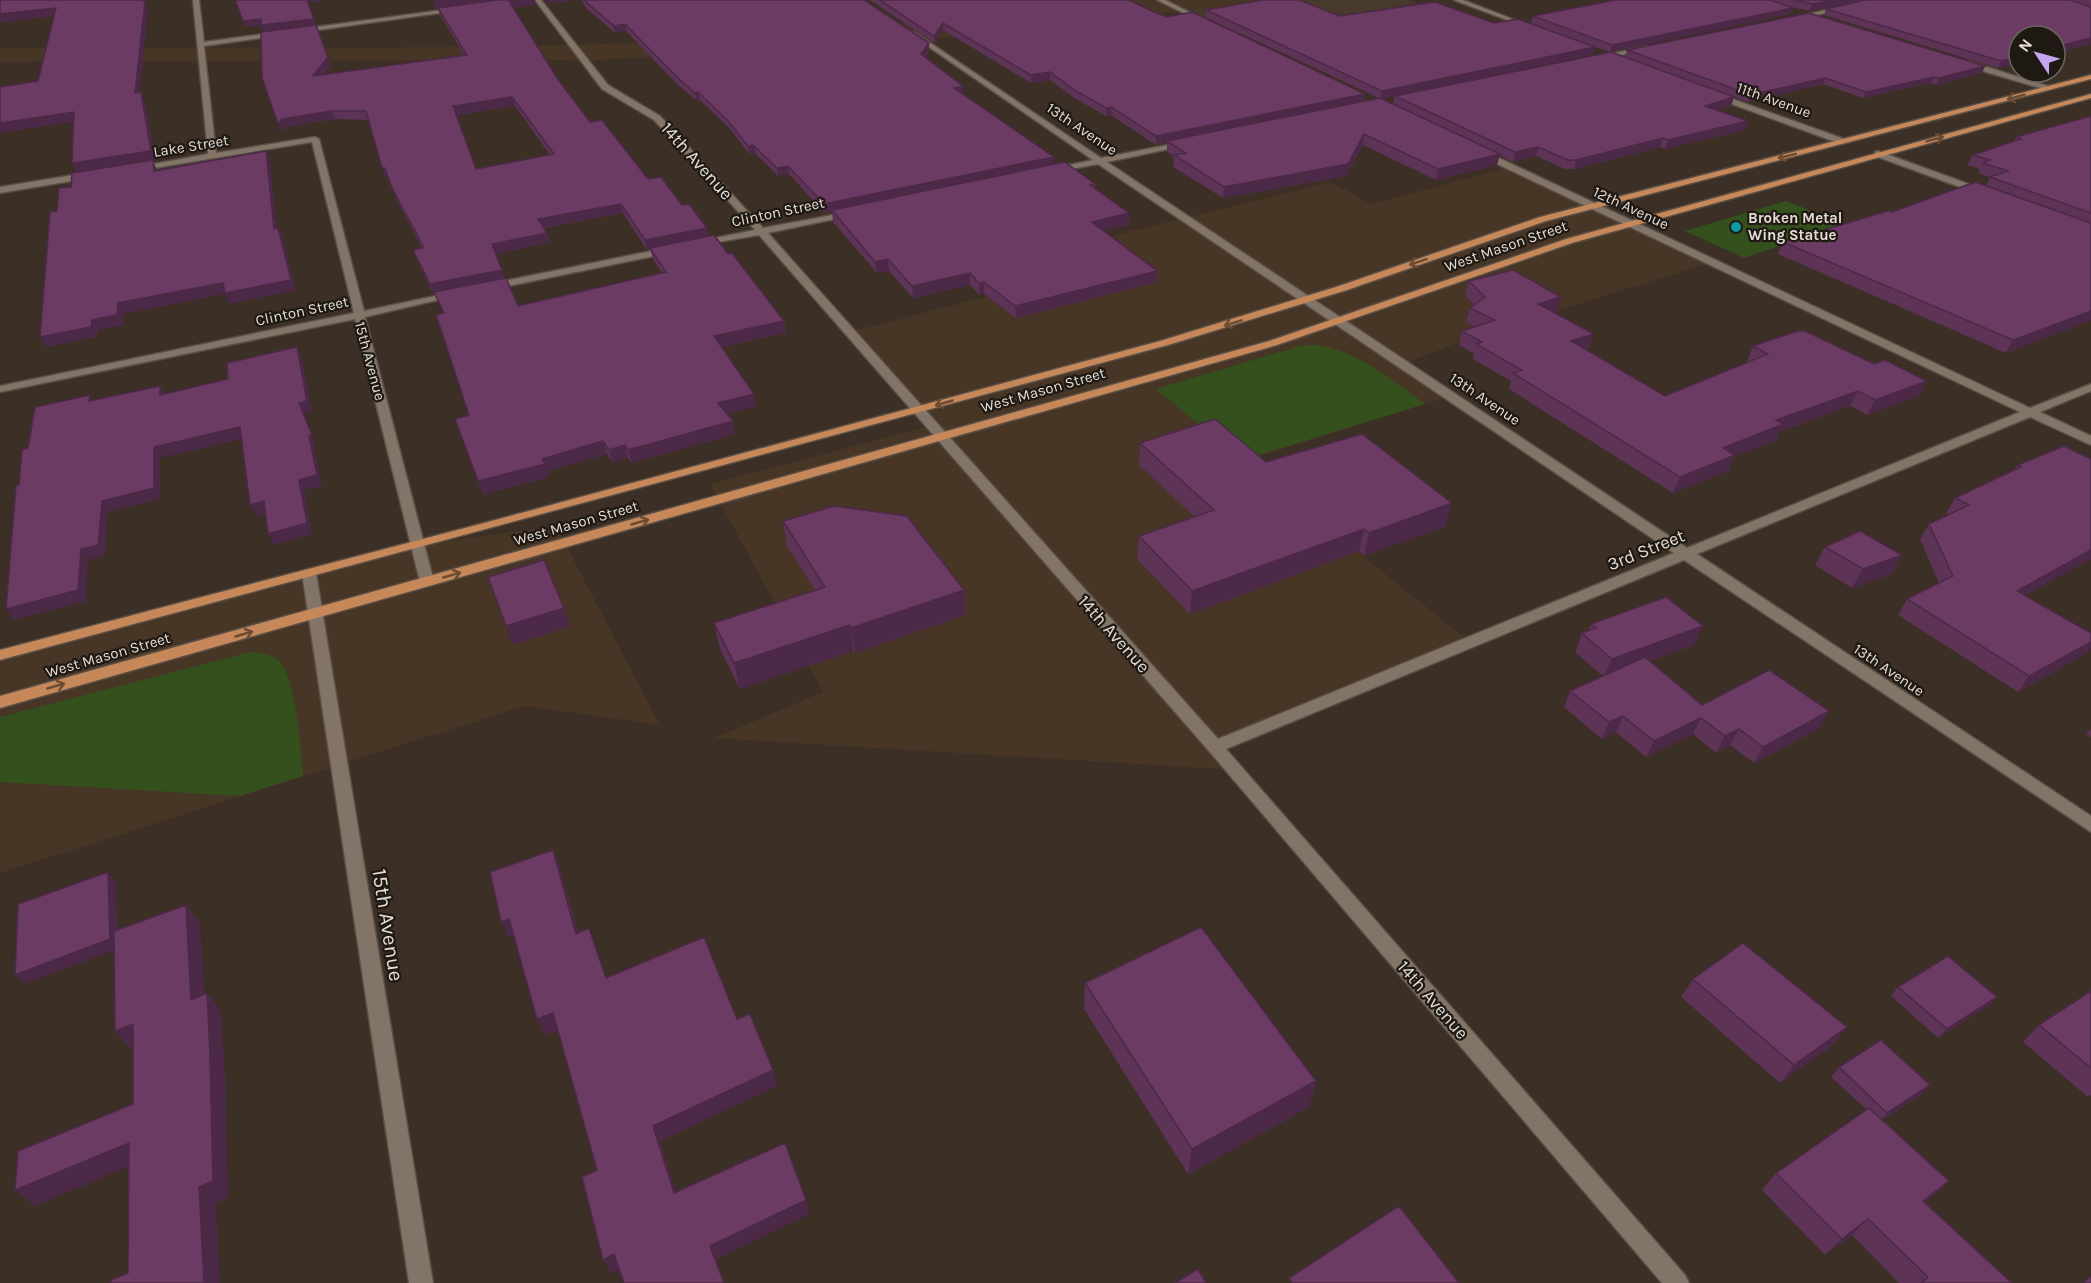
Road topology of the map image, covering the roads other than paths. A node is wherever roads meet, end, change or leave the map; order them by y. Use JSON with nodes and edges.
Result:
{"nodes":[{"id":1,"x":196,"y":0,"type":"edge"},
{"id":2,"x":538,"y":0,"type":"edge"},
{"id":3,"x":1160,"y":0,"type":"edge"},
{"id":4,"x":1457,"y":0,"type":"edge"},
{"id":5,"x":1879,"y":0,"type":"edge"},
{"id":6,"x":461,"y":9,"type":"edge"},
{"id":7,"x":1788,"y":9,"type":"edge"},
{"id":8,"x":1807,"y":15,"type":"junction"},
{"id":9,"x":1784,"y":20,"type":"edge"},
{"id":10,"x":1830,"y":22,"type":"edge"},
{"id":11,"x":1212,"y":25,"type":"edge"},
{"id":12,"x":906,"y":29,"type":"edge"},
{"id":13,"x":1544,"y":32,"type":"edge"},
{"id":14,"x":201,"y":44,"type":"junction"},
{"id":15,"x":1656,"y":46,"type":"edge"},
{"id":16,"x":1588,"y":48,"type":"edge"},
{"id":17,"x":1610,"y":56,"type":"junction"},
{"id":18,"x":1954,"y":59,"type":"edge"},
{"id":19,"x":1586,"y":61,"type":"edge"},
{"id":20,"x":1631,"y":64,"type":"edge"},
{"id":21,"x":2091,"y":72,"type":"edge"},
{"id":22,"x":2091,"y":77,"type":"edge"},
{"id":23,"x":2072,"y":82,"type":"junction"},
{"id":24,"x":2049,"y":88,"type":"junction"},
{"id":25,"x":1708,"y":92,"type":"edge"},
{"id":26,"x":2089,"y":98,"type":"edge"},
{"id":27,"x":315,"y":139,"type":"joint"},
{"id":28,"x":1193,"y":142,"type":"edge"},
{"id":29,"x":1844,"y":142,"type":"junction"},
{"id":30,"x":1470,"y":147,"type":"edge"},
{"id":31,"x":1878,"y":154,"type":"junction"},
{"id":32,"x":212,"y":156,"type":"junction"},
{"id":33,"x":1100,"y":161,"type":"junction"},
{"id":34,"x":130,"y":169,"type":"edge"},
{"id":35,"x":106,"y":173,"type":"edge"},
{"id":36,"x":1044,"y":173,"type":"edge"},
{"id":37,"x":0,"y":190,"type":"edge"},
{"id":38,"x":1995,"y":197,"type":"edge"},
{"id":39,"x":1593,"y":206,"type":"junction"},
{"id":40,"x":863,"y":210,"type":"edge"},
{"id":41,"x":1632,"y":225,"type":"junction"},
{"id":42,"x":761,"y":231,"type":"junction"},
{"id":43,"x":692,"y":246,"type":"edge"},
{"id":44,"x":680,"y":248,"type":"edge"},
{"id":45,"x":473,"y":291,"type":"edge"},
{"id":46,"x":461,"y":293,"type":"edge"},
{"id":47,"x":1306,"y":300,"type":"junction"},
{"id":48,"x":357,"y":315,"type":"junction"},
{"id":49,"x":1337,"y":321,"type":"junction"},
{"id":50,"x":2091,"y":387,"type":"edge"},
{"id":51,"x":0,"y":389,"type":"edge"},
{"id":52,"x":917,"y":411,"type":"junction"},
{"id":53,"x":2030,"y":412,"type":"junction"},
{"id":54,"x":939,"y":437,"type":"junction"},
{"id":55,"x":2091,"y":441,"type":"edge"},
{"id":56,"x":418,"y":545,"type":"junction"},
{"id":57,"x":1686,"y":553,"type":"junction"},
{"id":58,"x":309,"y":573,"type":"junction"},
{"id":59,"x":428,"y":582,"type":"junction"},
{"id":60,"x":317,"y":614,"type":"junction"},
{"id":61,"x":0,"y":655,"type":"edge"},
{"id":62,"x":0,"y":702,"type":"edge"},
{"id":63,"x":1215,"y":747,"type":"junction"},
{"id":64,"x":2091,"y":825,"type":"edge"},
{"id":65,"x":421,"y":1283,"type":"edge"},
{"id":66,"x":1677,"y":1283,"type":"edge"}],
"edges":[{"from":1,"to":14,"type":"street"},
{"from":2,"to":42,"type":"street","name":"14th Avenue"},
{"from":3,"to":11,"type":"street"},
{"from":4,"to":13,"type":"street"},
{"from":5,"to":8,"type":"street"},
{"from":6,"to":14,"type":"street"},
{"from":7,"to":8,"type":"street"},
{"from":8,"to":9,"type":"street"},
{"from":8,"to":10,"type":"street"},
{"from":12,"to":33,"type":"street","name":"13th Avenue"},
{"from":14,"to":32,"type":"street"},
{"from":15,"to":17,"type":"street"},
{"from":16,"to":17,"type":"street"},
{"from":17,"to":19,"type":"street"},
{"from":17,"to":20,"type":"street"},
{"from":18,"to":24,"type":"street"},
{"from":21,"to":23,"type":"main road"},
{"from":22,"to":23,"type":"main road","name":"West Mason Street"},
{"from":23,"to":24,"type":"main road","name":"West Mason Street"},
{"from":24,"to":29,"type":"main road","name":"West Mason Street","one_way":true},
{"from":25,"to":29,"type":"street","name":"11th Avenue"},
{"from":31,"to":26,"type":"main road","name":"West Mason Street","one_way":true},
{"from":27,"to":32,"type":"street","name":"Lake Street"},
{"from":27,"to":48,"type":"street","name":"15th Avenue"},
{"from":28,"to":33,"type":"street"},
{"from":29,"to":39,"type":"main road","name":"West Mason Street","one_way":true},
{"from":30,"to":39,"type":"street","name":"12th Avenue"},
{"from":31,"to":38,"type":"street"},
{"from":31,"to":41,"type":"main road","name":"West Mason Street"},
{"from":32,"to":34,"type":"street","name":"Lake Street"},
{"from":33,"to":36,"type":"street"},
{"from":33,"to":47,"type":"street","name":"13th Avenue"},
{"from":35,"to":37,"type":"street"},
{"from":39,"to":41,"type":"street","name":"12th Avenue"},
{"from":39,"to":47,"type":"main road","name":"West Mason Street","one_way":true},
{"from":40,"to":42,"type":"street","name":"Clinton Street"},
{"from":41,"to":49,"type":"main road","name":"West Mason Street"},
{"from":41,"to":53,"type":"street","name":"12th Avenue"},
{"from":42,"to":43,"type":"street","name":"Clinton Street"},
{"from":42,"to":52,"type":"street","name":"14th Avenue"},
{"from":44,"to":45,"type":"street"},
{"from":46,"to":48,"type":"street","name":"Clinton Street"},
{"from":47,"to":49,"type":"street","name":"13th Avenue"},
{"from":47,"to":52,"type":"main road","name":"West Mason Street","one_way":true},
{"from":48,"to":51,"type":"street","name":"Clinton Street"},
{"from":48,"to":56,"type":"street","name":"15th Avenue"},
{"from":49,"to":54,"type":"main road","name":"West Mason Street"},
{"from":49,"to":57,"type":"street","name":"13th Avenue"},
{"from":50,"to":53,"type":"street","name":"3rd Street"},
{"from":52,"to":54,"type":"street","name":"14th Avenue"},
{"from":52,"to":56,"type":"main road","name":"West Mason Street"},
{"from":53,"to":55,"type":"street","name":"12th Avenue"},
{"from":53,"to":57,"type":"street","name":"3rd Street"},
{"from":59,"to":54,"type":"main road","name":"West Mason Street","one_way":true},
{"from":54,"to":63,"type":"street","name":"14th Avenue"},
{"from":56,"to":58,"type":"main road","name":"West Mason Street"},
{"from":56,"to":59,"type":"street","name":"15th Avenue"},
{"from":57,"to":63,"type":"street","name":"3rd Street"},
{"from":57,"to":64,"type":"street","name":"13th Avenue"},
{"from":58,"to":60,"type":"street","name":"15th Avenue"},
{"from":58,"to":61,"type":"main road","name":"West Mason Street"},
{"from":59,"to":60,"type":"main road","name":"West Mason Street"},
{"from":62,"to":60,"type":"main road","name":"West Mason Street","one_way":true},
{"from":60,"to":65,"type":"street","name":"15th Avenue"},
{"from":63,"to":66,"type":"street","name":"14th Avenue"}]}
